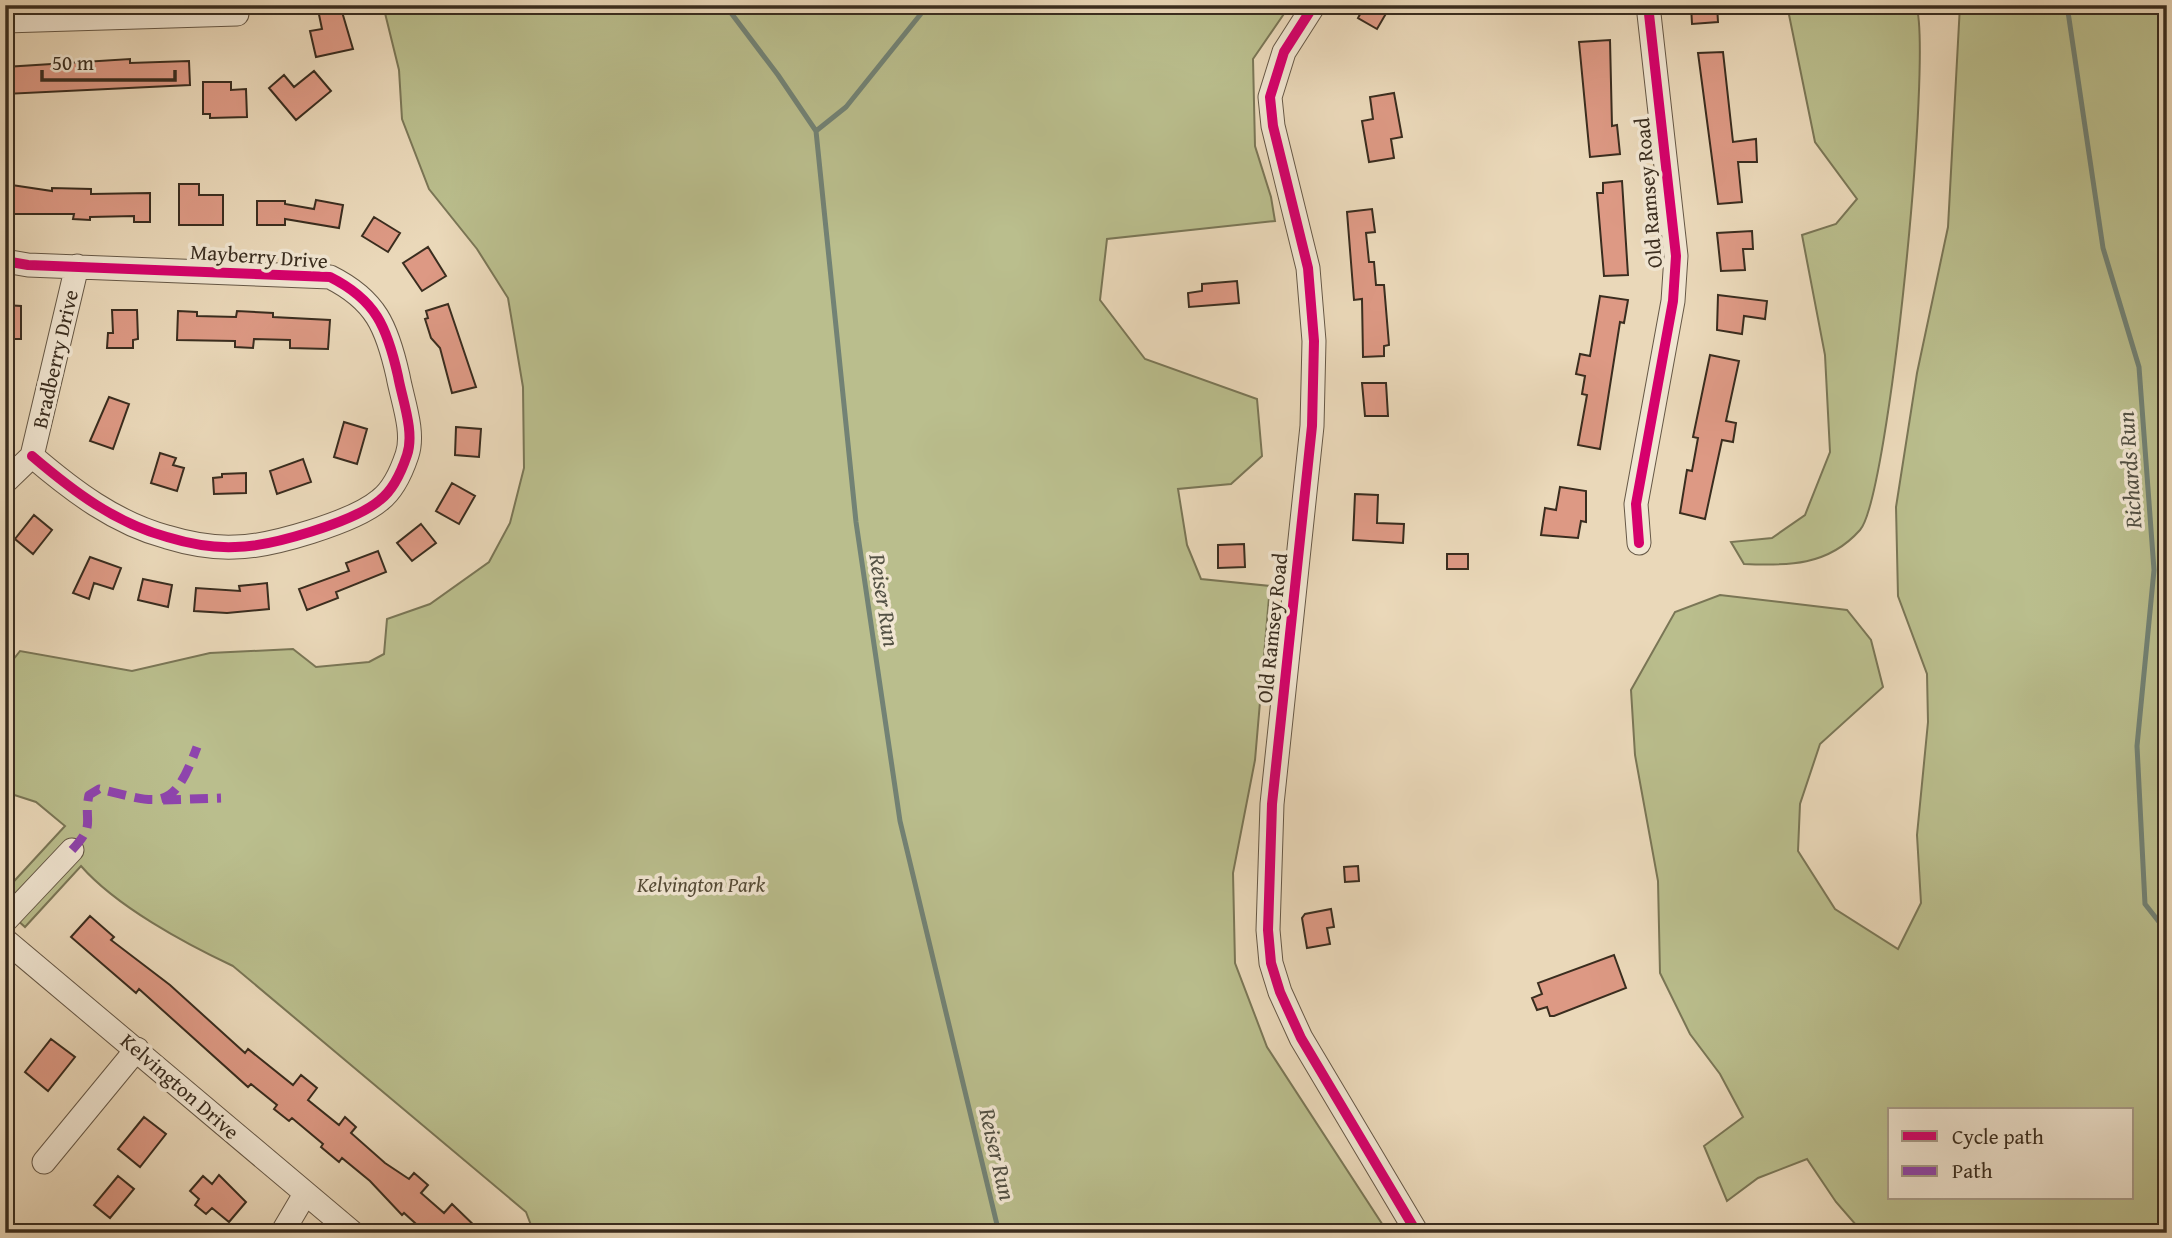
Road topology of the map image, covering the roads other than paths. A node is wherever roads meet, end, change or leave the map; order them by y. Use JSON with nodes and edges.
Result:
{"nodes":[{"id":1,"x":1314,"y":5,"type":"edge"},
{"id":2,"x":1648,"y":5,"type":"edge"},
{"id":3,"x":237,"y":13,"type":"dead end"},
{"id":4,"x":5,"y":21,"type":"edge"},
{"id":5,"x":5,"y":261,"type":"edge"},
{"id":6,"x":77,"y":266,"type":"junction"},
{"id":7,"x":32,"y":456,"type":"junction"},
{"id":8,"x":5,"y":482,"type":"edge"},
{"id":9,"x":1639,"y":543,"type":"dead end"},
{"id":10,"x":72,"y":850,"type":"dead end"},
{"id":11,"x":5,"y":921,"type":"edge"},
{"id":12,"x":5,"y":940,"type":"edge"},
{"id":13,"x":137,"y":1049,"type":"junction"},
{"id":14,"x":44,"y":1162,"type":"dead end"},
{"id":15,"x":305,"y":1194,"type":"junction"},
{"id":16,"x":282,"y":1233,"type":"edge"},
{"id":17,"x":353,"y":1233,"type":"edge"},
{"id":18,"x":1417,"y":1233,"type":"edge"}],
"edges":[{"from":1,"to":18,"type":"street","name":"Old Ramsey Road"},
{"from":2,"to":9,"type":"street","name":"Old Ramsey Road"},
{"from":3,"to":4,"type":"street"},
{"from":5,"to":6,"type":"street","name":"Mayberry Drive"},
{"from":6,"to":7,"type":"street","name":"Bradberry Drive"},
{"from":6,"to":7,"type":"street","name":"Mayberry Drive"},
{"from":7,"to":8,"type":"street","name":"Bradberry Drive"},
{"from":10,"to":11,"type":"street"},
{"from":12,"to":13,"type":"street","name":"Kelvington Drive"},
{"from":13,"to":14,"type":"street"},
{"from":13,"to":15,"type":"street","name":"Kelvington Drive"},
{"from":15,"to":16,"type":"street"},
{"from":15,"to":17,"type":"street","name":"Kelvington Drive"}]}
